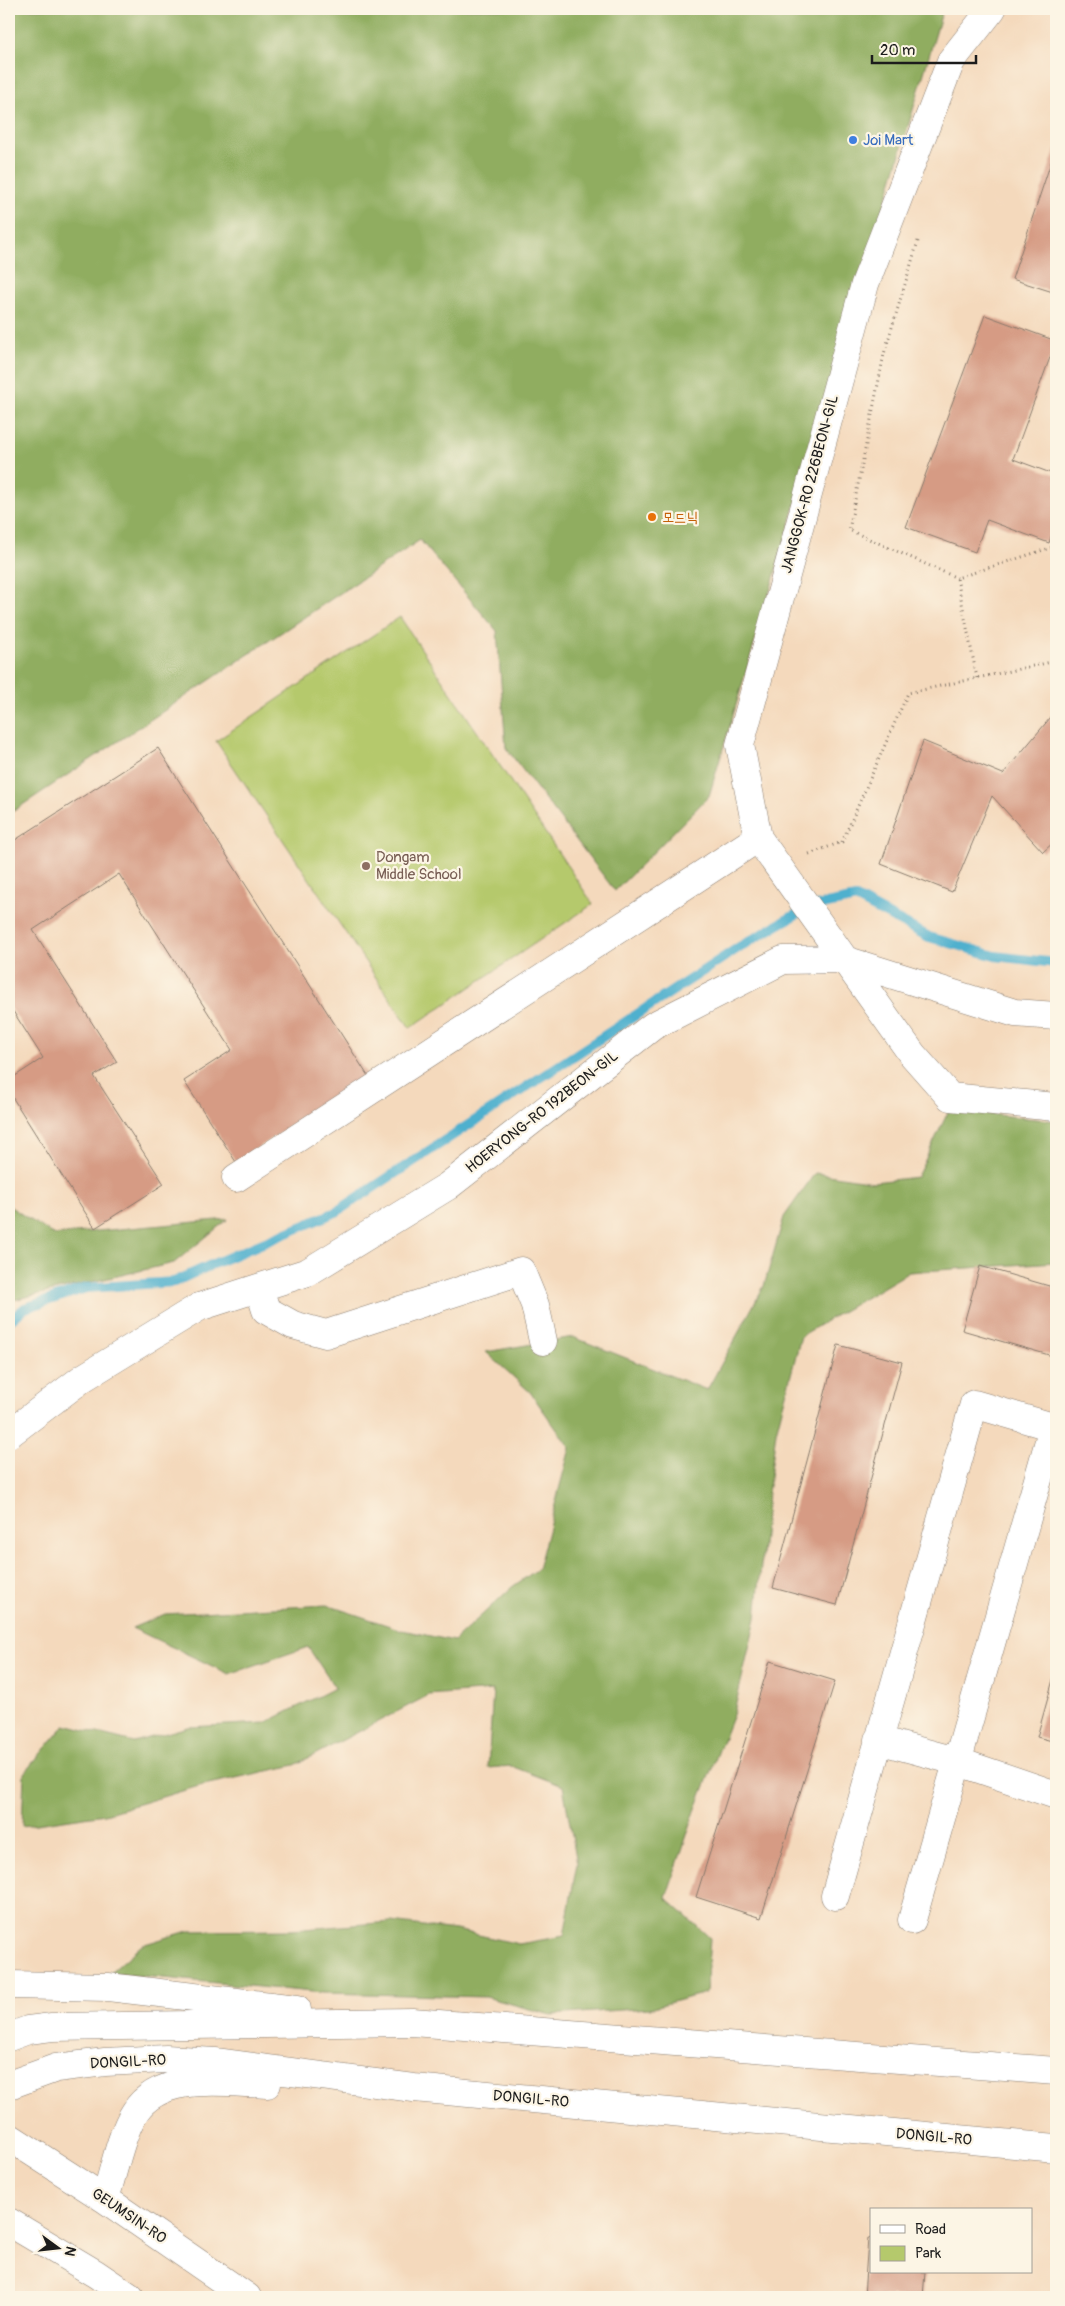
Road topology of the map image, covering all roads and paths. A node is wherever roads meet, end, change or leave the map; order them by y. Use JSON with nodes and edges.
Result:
{"nodes":[{"id":1,"x":992,"y":9,"type":"edge"},
{"id":2,"x":918,"y":241,"type":"dead end"},
{"id":3,"x":1056,"y":546,"type":"edge"},
{"id":4,"x":958,"y":578,"type":"junction"},
{"id":5,"x":1056,"y":661,"type":"edge"},
{"id":6,"x":977,"y":678,"type":"junction"},
{"id":7,"x":767,"y":851,"type":"junction"},
{"id":8,"x":837,"y":951,"type":"junction"},
{"id":9,"x":1056,"y":1016,"type":"edge"},
{"id":10,"x":1056,"y":1107,"type":"edge"},
{"id":11,"x":236,"y":1178,"type":"dead end"},
{"id":12,"x":259,"y":1288,"type":"junction"},
{"id":13,"x":543,"y":1341,"type":"dead end"},
{"id":14,"x":9,"y":1434,"type":"edge"},
{"id":15,"x":878,"y":1740,"type":"junction"},
{"id":16,"x":956,"y":1762,"type":"junction"},
{"id":17,"x":1056,"y":1795,"type":"edge"},
{"id":18,"x":836,"y":1896,"type":"dead end"},
{"id":19,"x":912,"y":1920,"type":"dead end"},
{"id":20,"x":9,"y":1984,"type":"edge"},
{"id":21,"x":412,"y":2022,"type":"junction"},
{"id":22,"x":9,"y":2037,"type":"edge"},
{"id":23,"x":1056,"y":2071,"type":"edge"},
{"id":24,"x":9,"y":2086,"type":"edge"},
{"id":25,"x":414,"y":2088,"type":"junction"},
{"id":26,"x":9,"y":2137,"type":"edge"},
{"id":27,"x":1056,"y":2148,"type":"edge"},
{"id":28,"x":105,"y":2199,"type":"junction"},
{"id":29,"x":9,"y":2222,"type":"edge"},
{"id":30,"x":130,"y":2297,"type":"edge"},
{"id":31,"x":248,"y":2297,"type":"edge"}],
"edges":[{"from":1,"to":7,"type":"street","name":"JANGGOK-RO 226BEON-GIL"},
{"from":2,"to":4,"type":"path"},
{"from":3,"to":4,"type":"path"},
{"from":4,"to":6,"type":"path"},
{"from":5,"to":6,"type":"path"},
{"from":6,"to":7,"type":"path"},
{"from":7,"to":8,"type":"street","name":"JANGGOK-RO 226BEON-GIL"},
{"from":7,"to":11,"type":"street"},
{"from":8,"to":9,"type":"street","name":"HOERYONG-RO 192BEON-GIL"},
{"from":8,"to":10,"type":"street"},
{"from":8,"to":12,"type":"street","name":"HOERYONG-RO 192BEON-GIL"},
{"from":12,"to":13,"type":"street"},
{"from":12,"to":14,"type":"street","name":"HOERYONG-RO 192BEON-GIL"},
{"from":15,"to":16,"type":"street"},
{"from":15,"to":16,"type":"street"},
{"from":15,"to":18,"type":"street"},
{"from":16,"to":17,"type":"street"},
{"from":16,"to":19,"type":"street"},
{"from":20,"to":21,"type":"street"},
{"from":21,"to":22,"type":"street"},
{"from":21,"to":23,"type":"street"},
{"from":24,"to":25,"type":"street","name":"DONGIL-RO"},
{"from":25,"to":27,"type":"street","name":"DONGIL-RO"},
{"from":25,"to":28,"type":"street"},
{"from":26,"to":28,"type":"street","name":"GEUMSIN-RO"},
{"from":28,"to":31,"type":"street","name":"GEUMSIN-RO"},
{"from":29,"to":30,"type":"street"}]}
